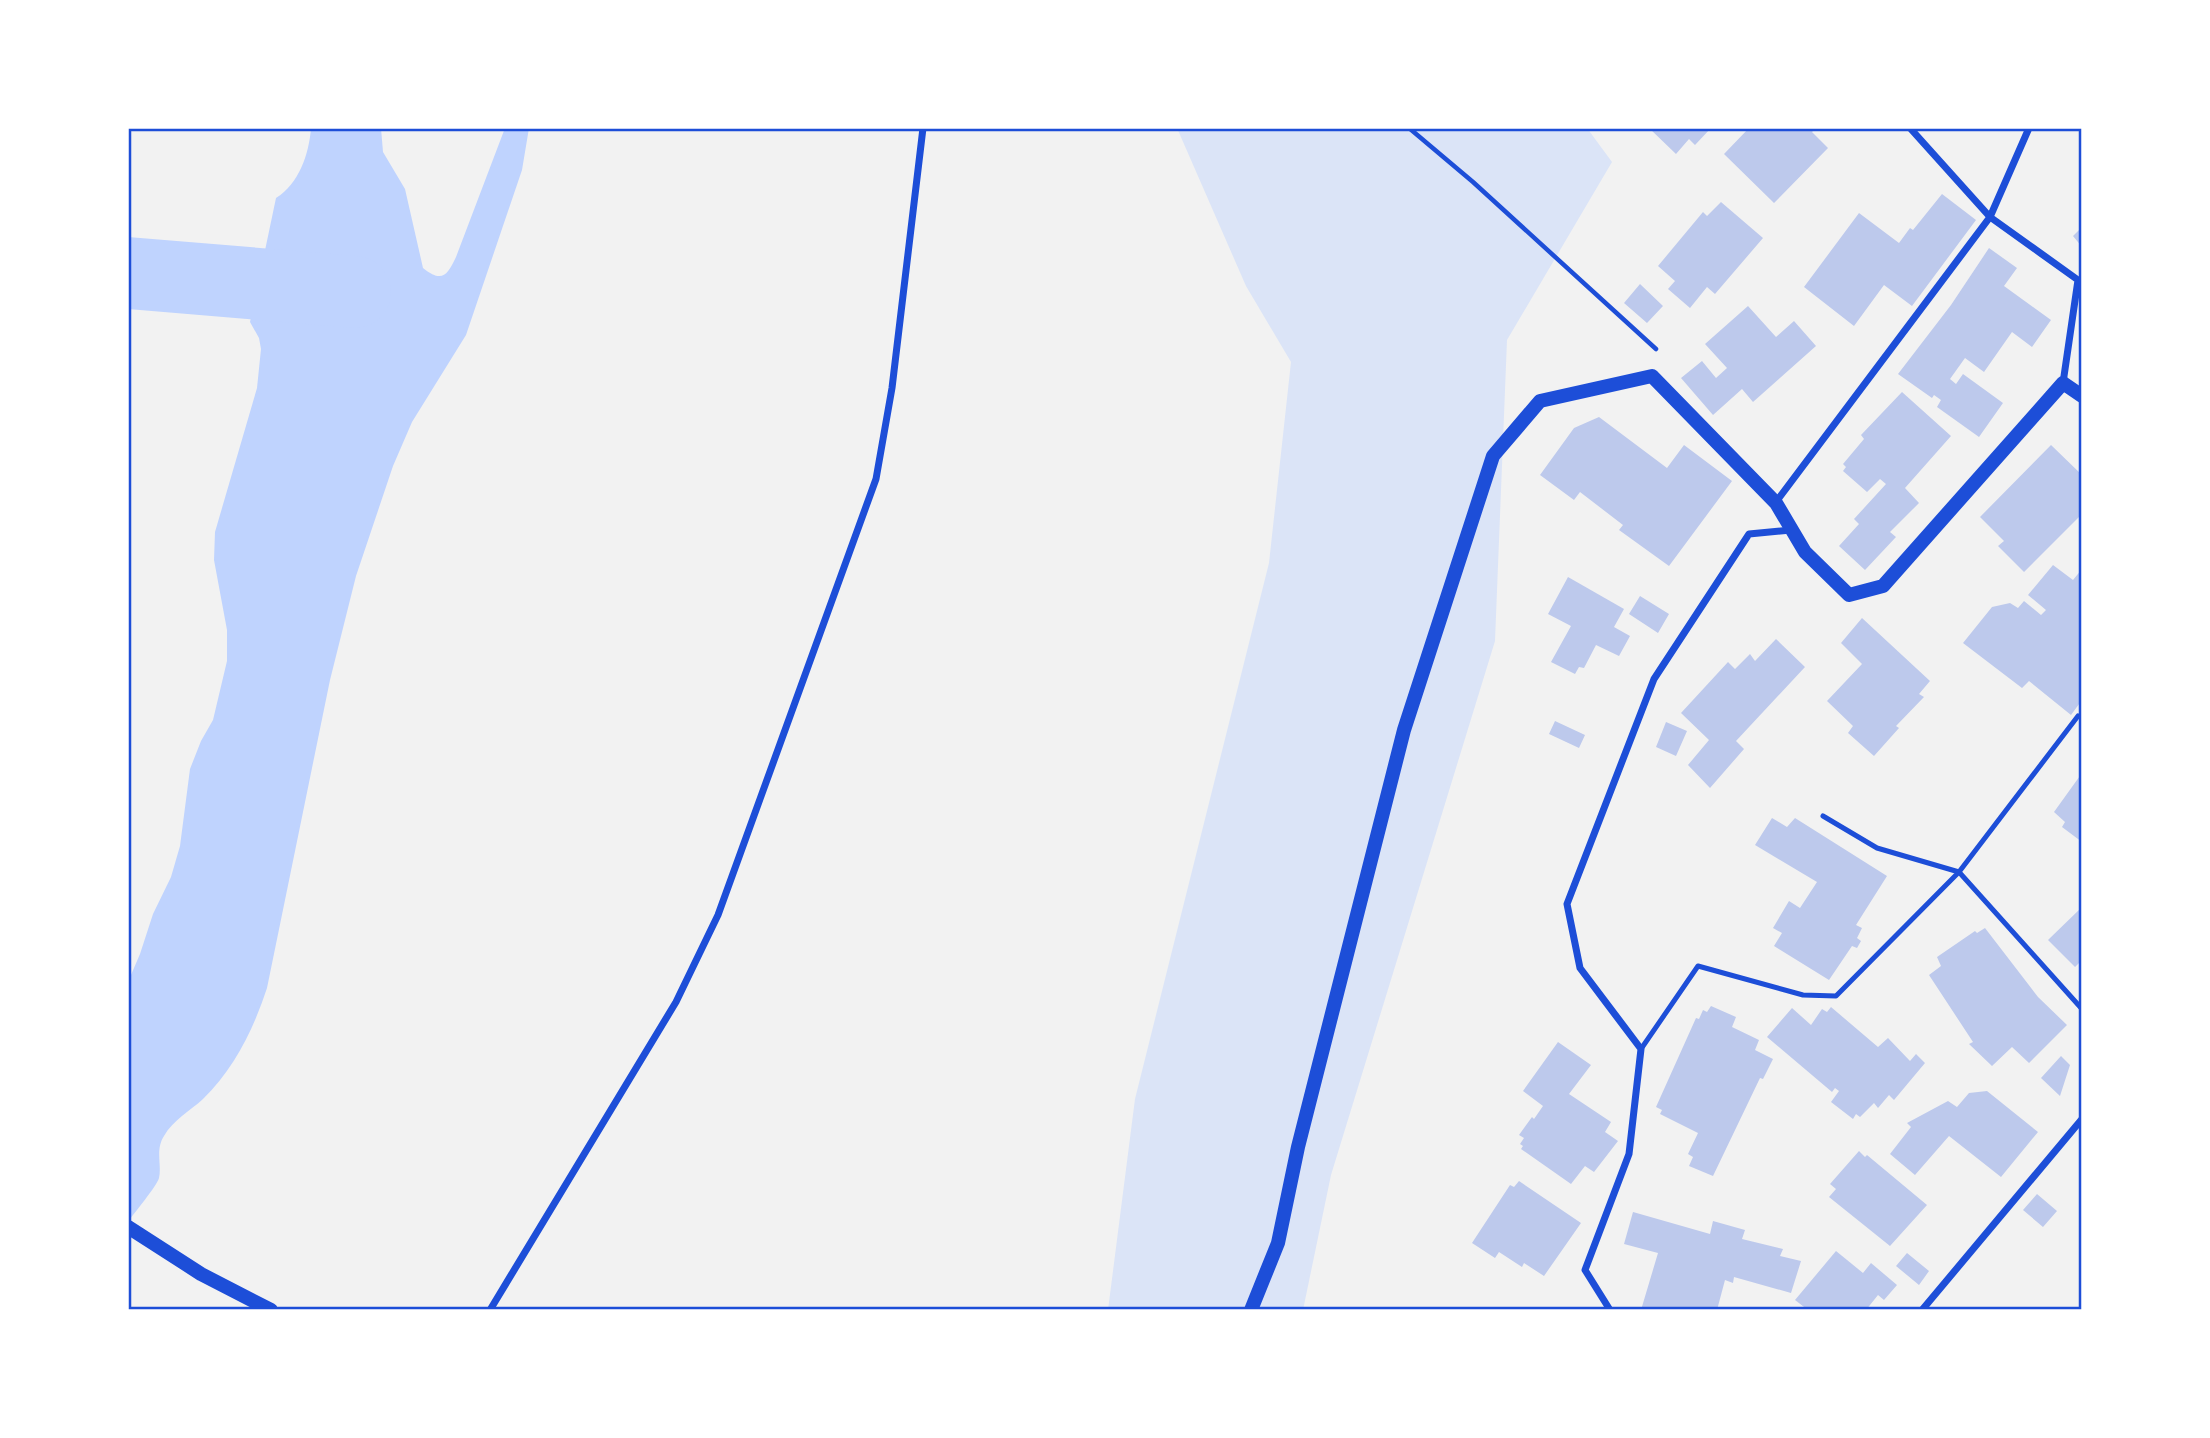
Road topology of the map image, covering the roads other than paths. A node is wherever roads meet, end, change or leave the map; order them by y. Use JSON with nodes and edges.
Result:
{"nodes":[{"id":1,"x":923,"y":128,"type":"edge"},
{"id":2,"x":1910,"y":128,"type":"edge"},
{"id":3,"x":2029,"y":128,"type":"edge"},
{"id":4,"x":1990,"y":217,"type":"junction"},
{"id":5,"x":2063,"y":383,"type":"junction"},
{"id":6,"x":2082,"y":396,"type":"edge"},
{"id":7,"x":1776,"y":503,"type":"junction"},
{"id":8,"x":1792,"y":530,"type":"junction"},
{"id":9,"x":2078,"y":716,"type":"dead end"},
{"id":10,"x":1823,"y":816,"type":"dead end"},
{"id":11,"x":1959,"y":872,"type":"junction"},
{"id":12,"x":2082,"y":1009,"type":"edge"},
{"id":13,"x":1641,"y":1049,"type":"junction"},
{"id":14,"x":2082,"y":1119,"type":"edge"},
{"id":15,"x":128,"y":1227,"type":"edge"},
{"id":16,"x":271,"y":1310,"type":"edge"},
{"id":17,"x":490,"y":1310,"type":"edge"},
{"id":18,"x":1251,"y":1310,"type":"edge"},
{"id":19,"x":1610,"y":1310,"type":"edge"},
{"id":20,"x":1922,"y":1310,"type":"edge"}],
"edges":[{"from":1,"to":17,"type":"street"},
{"from":2,"to":4,"type":"street"},
{"from":3,"to":4,"type":"street"},
{"from":4,"to":5,"type":"street"},
{"from":4,"to":7,"type":"street"},
{"from":5,"to":6,"type":"main road"},
{"from":5,"to":8,"type":"main road"},
{"from":7,"to":8,"type":"main road"},
{"from":7,"to":18,"type":"main road"},
{"from":8,"to":13,"type":"street"},
{"from":9,"to":11,"type":"lane"},
{"from":10,"to":11,"type":"lane"},
{"from":11,"to":12,"type":"lane"},
{"from":11,"to":13,"type":"lane"},
{"from":13,"to":19,"type":"street"},
{"from":14,"to":20,"type":"street"},
{"from":15,"to":16,"type":"main road"}]}
